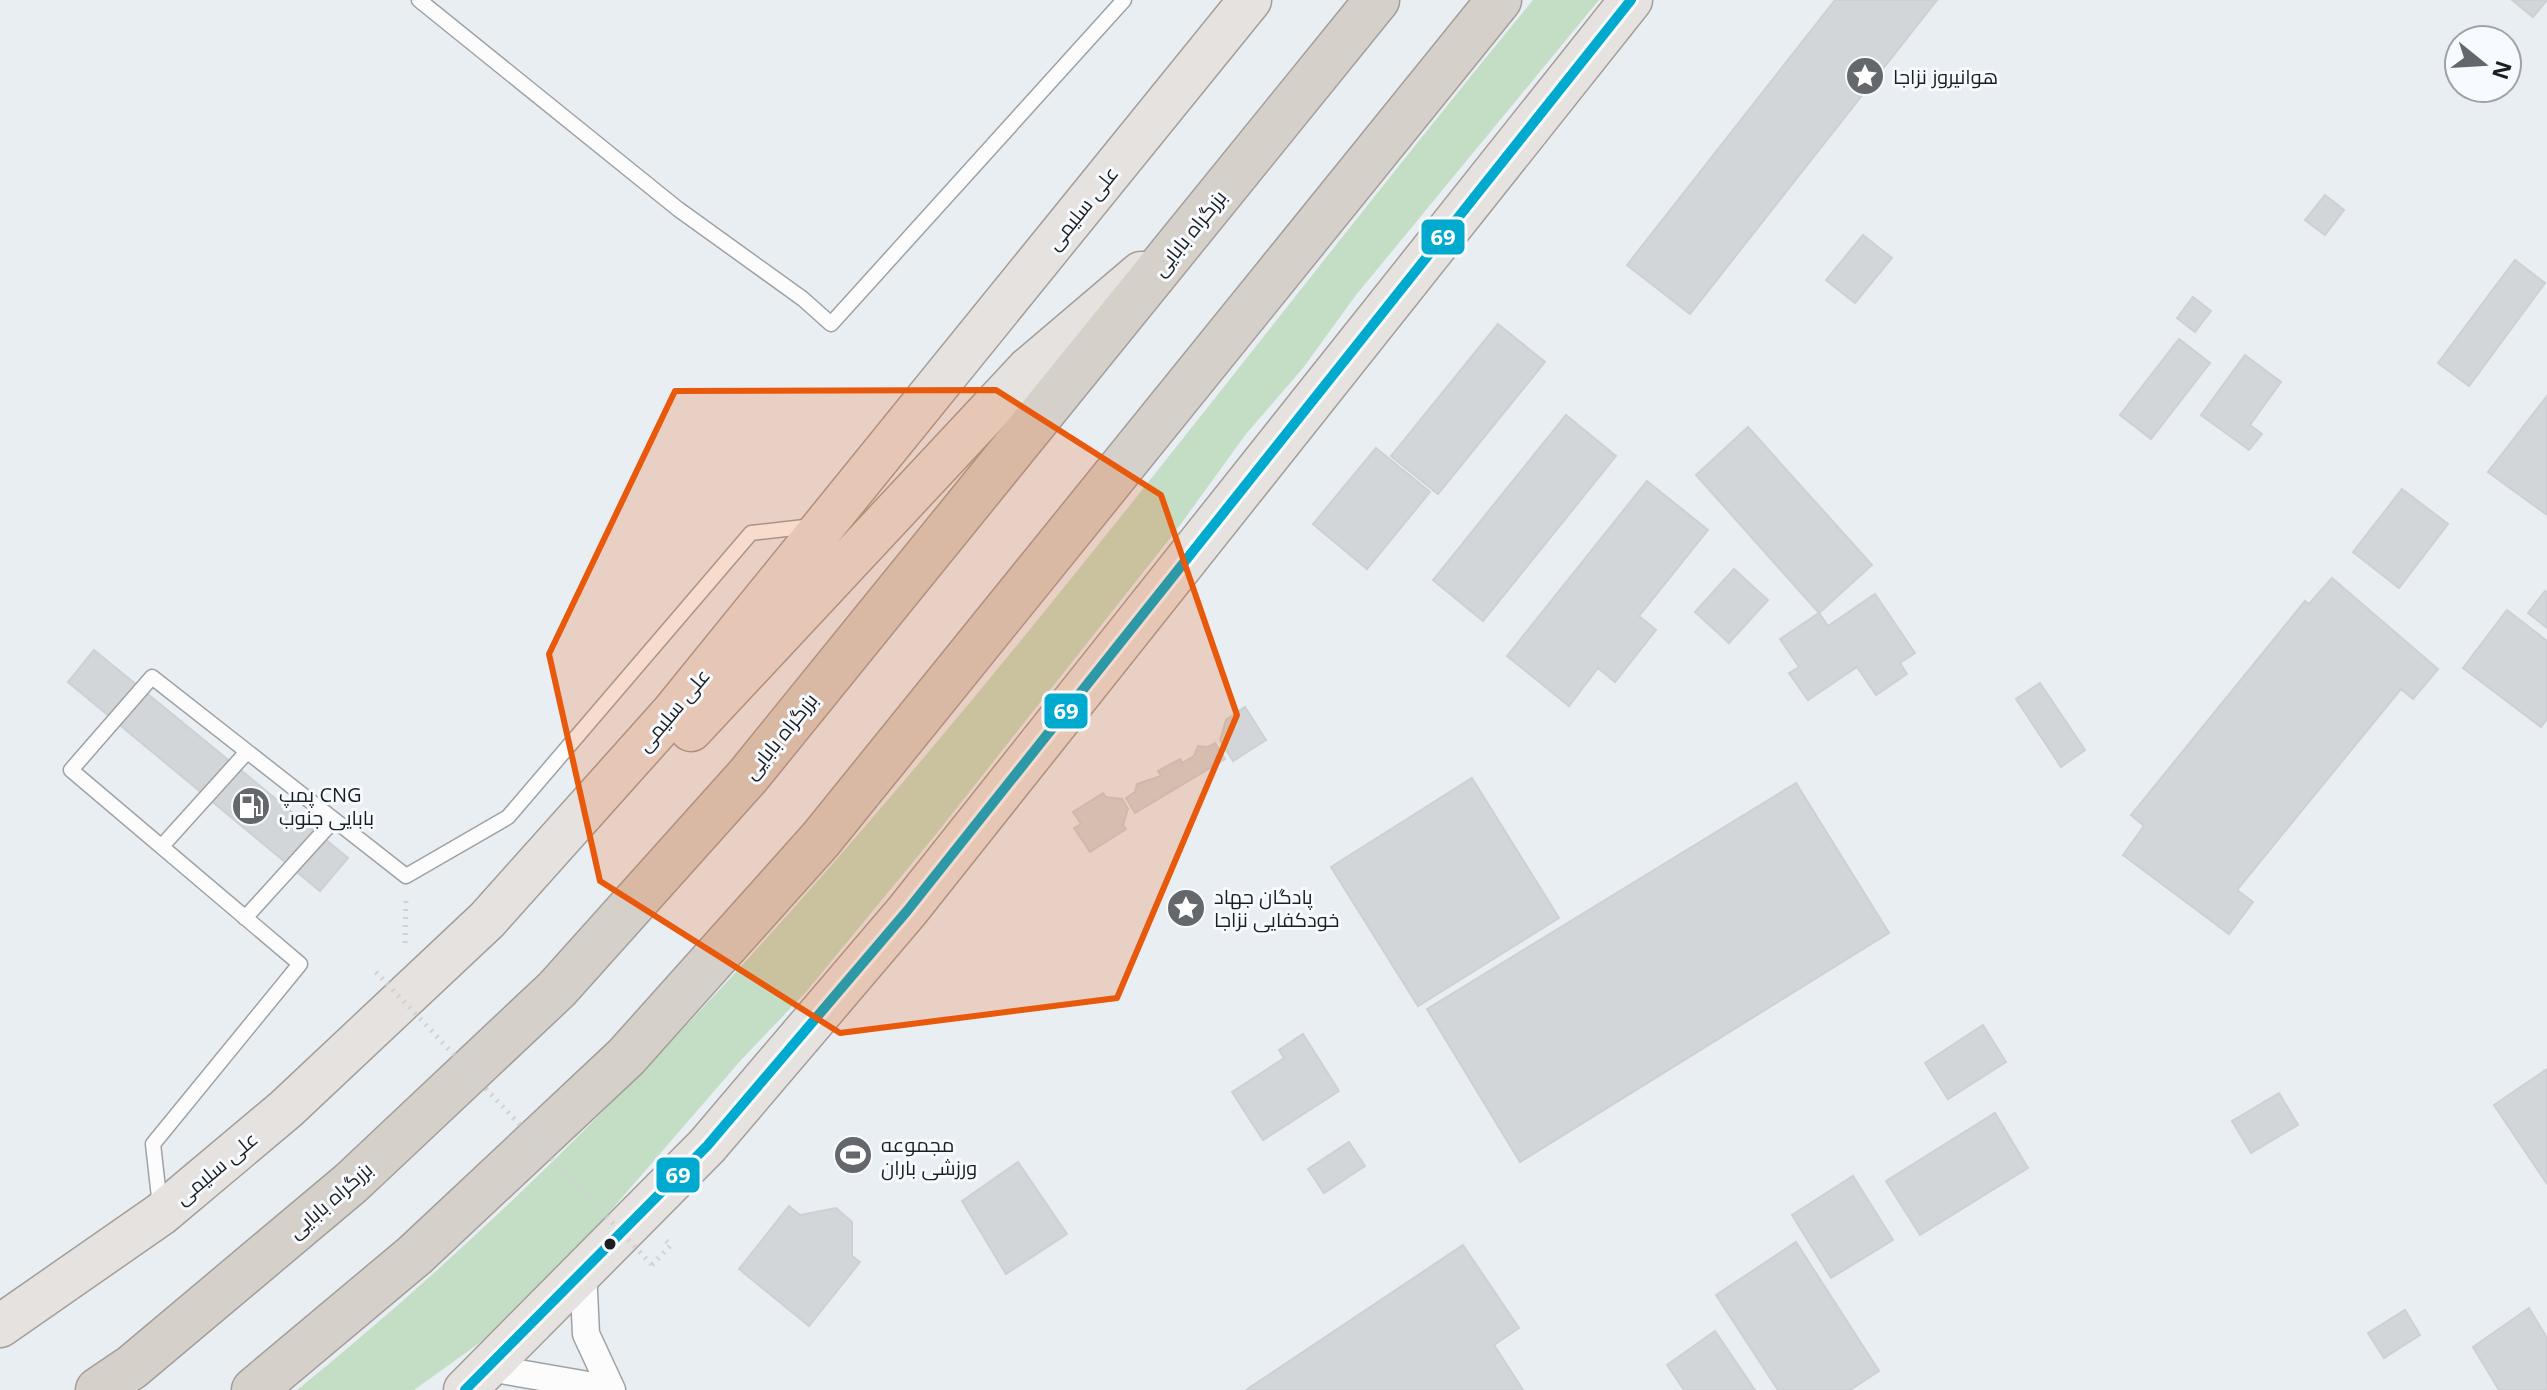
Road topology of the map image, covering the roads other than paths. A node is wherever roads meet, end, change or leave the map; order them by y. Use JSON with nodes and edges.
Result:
{"nodes":[{"id":1,"x":419,"y":0,"type":"edge"},
{"id":2,"x":1124,"y":0,"type":"edge"},
{"id":3,"x":1250,"y":0,"type":"edge"},
{"id":4,"x":1377,"y":0,"type":"edge"},
{"id":5,"x":1499,"y":0,"type":"edge"},
{"id":6,"x":1631,"y":0,"type":"edge"},
{"id":7,"x":1191,"y":231,"type":"junction"},
{"id":8,"x":825,"y":525,"type":"junction"},
{"id":9,"x":246,"y":753,"type":"junction"},
{"id":10,"x":333,"y":821,"type":"junction"},
{"id":11,"x":162,"y":846,"type":"junction"},
{"id":12,"x":245,"y":918,"type":"junction"},
{"id":13,"x":487,"y":920,"type":"junction"},
{"id":14,"x":161,"y":1214,"type":"junction"},
{"id":15,"x":583,"y":1270,"type":"junction"},
{"id":16,"x":0,"y":1326,"type":"edge"},
{"id":17,"x":477,"y":1379,"type":"edge"},
{"id":18,"x":555,"y":1384,"type":"edge"},
{"id":19,"x":612,"y":1389,"type":"edge"},
{"id":20,"x":98,"y":1390,"type":"edge"},
{"id":21,"x":254,"y":1390,"type":"edge"}],
"edges":[{"from":1,"to":2,"type":"lane"},
{"from":3,"to":8,"type":"main road","name":"علی سلیمی"},
{"from":4,"to":7,"type":"highway","name":"بزرگراه بابایی"},
{"from":5,"to":21,"type":"highway"},
{"from":6,"to":15,"type":"main road"},
{"from":7,"to":13,"type":"main road"},
{"from":7,"to":20,"type":"highway","name":"بزرگراه بابایی"},
{"from":8,"to":10,"type":"lane"},
{"from":8,"to":13,"type":"main road","name":"علی سلیمی"},
{"from":9,"to":10,"type":"lane"},
{"from":9,"to":11,"type":"lane"},
{"from":9,"to":11,"type":"lane"},
{"from":10,"to":12,"type":"lane"},
{"from":11,"to":12,"type":"lane"},
{"from":12,"to":14,"type":"lane"},
{"from":13,"to":14,"type":"main road","name":"علی سلیمی"},
{"from":14,"to":16,"type":"main road","name":"علی سلیمی"},
{"from":15,"to":17,"type":"main road"},
{"from":15,"to":19,"type":"street"},
{"from":17,"to":18,"type":"street"},
{"from":18,"to":19,"type":"street"}]}
